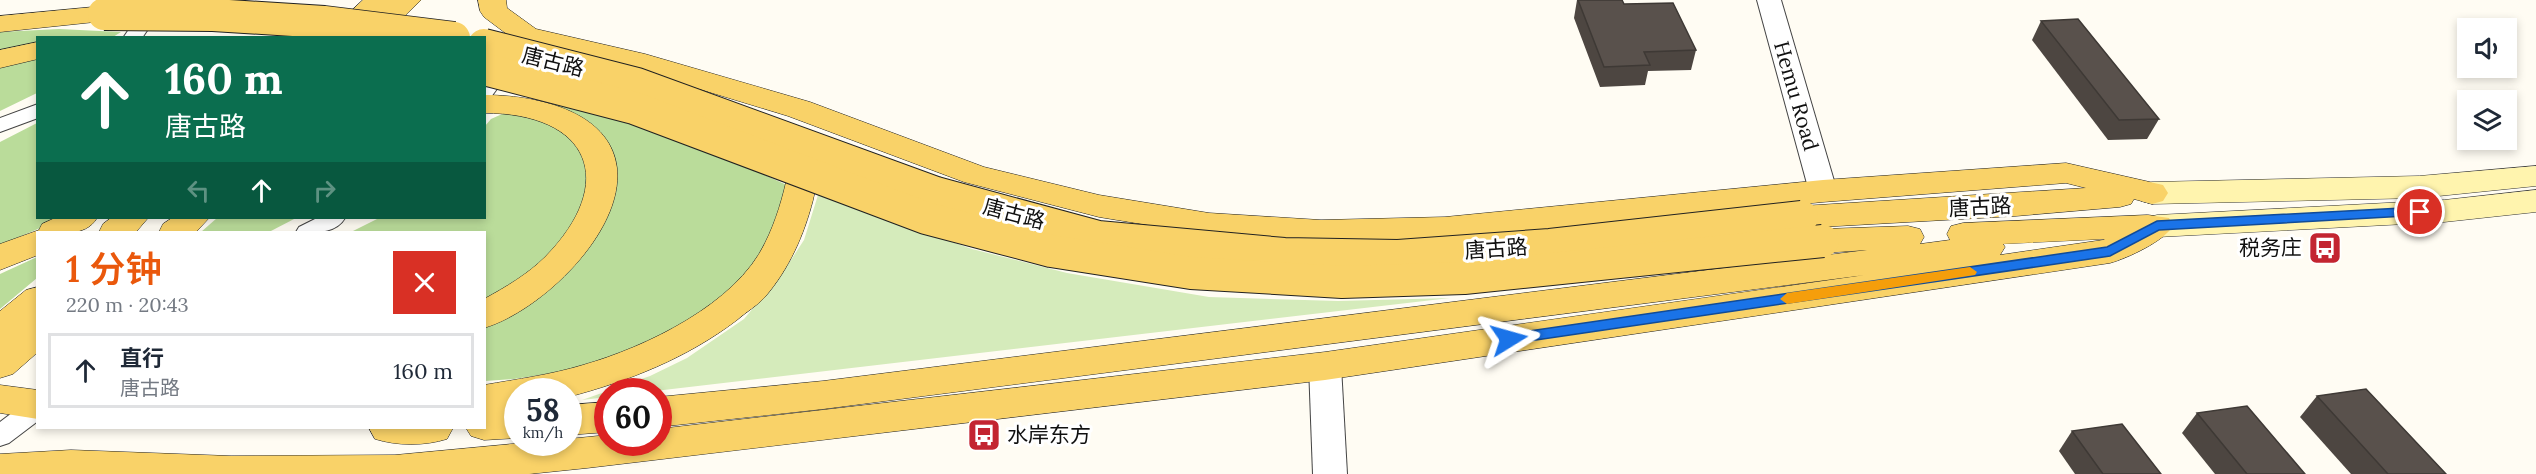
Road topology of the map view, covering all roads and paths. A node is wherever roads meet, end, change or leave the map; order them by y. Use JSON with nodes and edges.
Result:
{"nodes":[{"id":1,"x":160,"y":0,"type":"edge"},
{"id":2,"x":379,"y":0,"type":"edge"},
{"id":3,"x":407,"y":0,"type":"edge"},
{"id":4,"x":492,"y":0,"type":"edge"},
{"id":5,"x":1769,"y":0,"type":"edge"},
{"id":6,"x":0,"y":12,"type":"edge"},
{"id":7,"x":104,"y":14,"type":"junction"},
{"id":8,"x":0,"y":24,"type":"edge"},
{"id":9,"x":526,"y":35,"type":"junction"},
{"id":10,"x":133,"y":36,"type":"edge"},
{"id":11,"x":338,"y":36,"type":"edge"},
{"id":12,"x":367,"y":36,"type":"edge"},
{"id":13,"x":438,"y":36,"type":"edge"},
{"id":14,"x":486,"y":46,"type":"edge"},
{"id":15,"x":36,"y":50,"type":"edge"},
{"id":16,"x":0,"y":59,"type":"edge"},
{"id":17,"x":486,"y":88,"type":"edge"},
{"id":18,"x":486,"y":89,"type":"edge"},
{"id":19,"x":486,"y":89,"type":"edge"},
{"id":20,"x":799,"y":109,"type":"junction"},
{"id":21,"x":36,"y":111,"type":"edge"},
{"id":22,"x":0,"y":125,"type":"edge"},
{"id":23,"x":2536,"y":176,"type":"edge"},
{"id":24,"x":1823,"y":191,"type":"junction"},
{"id":25,"x":2536,"y":201,"type":"edge"},
{"id":26,"x":2154,"y":209,"type":"junction"},
{"id":27,"x":79,"y":219,"type":"edge"},
{"id":28,"x":131,"y":219,"type":"edge"},
{"id":29,"x":164,"y":219,"type":"edge"},
{"id":30,"x":192,"y":219,"type":"edge"},
{"id":31,"x":332,"y":219,"type":"edge"},
{"id":32,"x":56,"y":231,"type":"edge"},
{"id":33,"x":116,"y":231,"type":"edge"},
{"id":34,"x":150,"y":231,"type":"edge"},
{"id":35,"x":176,"y":231,"type":"edge"},
{"id":36,"x":309,"y":231,"type":"edge"},
{"id":37,"x":36,"y":242,"type":"edge"},
{"id":38,"x":1834,"y":253,"type":"junction"},
{"id":39,"x":0,"y":258,"type":"edge"},
{"id":40,"x":36,"y":301,"type":"edge"},
{"id":41,"x":486,"y":314,"type":"edge"},
{"id":42,"x":0,"y":331,"type":"edge"},
{"id":43,"x":36,"y":334,"type":"edge"},
{"id":44,"x":0,"y":356,"type":"edge"},
{"id":45,"x":36,"y":362,"type":"edge"},
{"id":46,"x":0,"y":364,"type":"edge"},
{"id":47,"x":1325,"y":366,"type":"junction"},
{"id":48,"x":579,"y":378,"type":"edge"},
{"id":49,"x":504,"y":395,"type":"edge"},
{"id":50,"x":0,"y":399,"type":"edge"},
{"id":51,"x":486,"y":399,"type":"edge"},
{"id":52,"x":36,"y":406,"type":"edge"},
{"id":53,"x":36,"y":408,"type":"edge"},
{"id":54,"x":672,"y":410,"type":"edge"},
{"id":55,"x":504,"y":424,"type":"edge"},
{"id":56,"x":486,"y":425,"type":"edge"},
{"id":57,"x":0,"y":436,"type":"edge"},
{"id":58,"x":0,"y":470,"type":"edge"},
{"id":59,"x":1330,"y":474,"type":"edge"}],
"edges":[{"from":1,"to":10,"type":"street"},
{"from":2,"to":11,"type":"main road"},
{"from":3,"to":12,"type":"main road"},
{"from":4,"to":9,"type":"main road"},
{"from":5,"to":24,"type":"street","name":"Hemu Road"},
{"from":6,"to":7,"type":"main road"},
{"from":7,"to":8,"type":"main road"},
{"from":7,"to":13,"type":"main road","bridge":true},
{"from":9,"to":17,"type":"street"},
{"from":9,"to":20,"type":"main road"},
{"from":14,"to":26,"type":"main road","name":"唐古路","bridge":true},
{"from":15,"to":16,"type":"main road"},
{"from":18,"to":38,"type":"main road","bridge":true},
{"from":19,"to":41,"type":"main road"},
{"from":20,"to":24,"type":"main road"},
{"from":20,"to":48,"type":"main road"},
{"from":21,"to":22,"type":"street"},
{"from":23,"to":26,"type":"main road","name":"唐古路"},
{"from":24,"to":26,"type":"main road"},
{"from":25,"to":26,"type":"main road","name":"唐古路"},
{"from":26,"to":38,"type":"main road","name":"唐古路"},
{"from":26,"to":47,"type":"main road"},
{"from":27,"to":32,"type":"main road"},
{"from":28,"to":33,"type":"main road"},
{"from":29,"to":34,"type":"main road"},
{"from":30,"to":35,"type":"main road"},
{"from":31,"to":36,"type":"street"},
{"from":37,"to":39,"type":"main road"},
{"from":38,"to":54,"type":"main road","name":"唐古路"},
{"from":40,"to":42,"type":"main road"},
{"from":43,"to":46,"type":"main road"},
{"from":44,"to":45,"type":"main road"},
{"from":47,"to":58,"type":"main road"},
{"from":47,"to":59,"type":"street"},
{"from":49,"to":51,"type":"main road"},
{"from":50,"to":52,"type":"main road"},
{"from":53,"to":57,"type":"street"},
{"from":55,"to":56,"type":"main road"}]}
